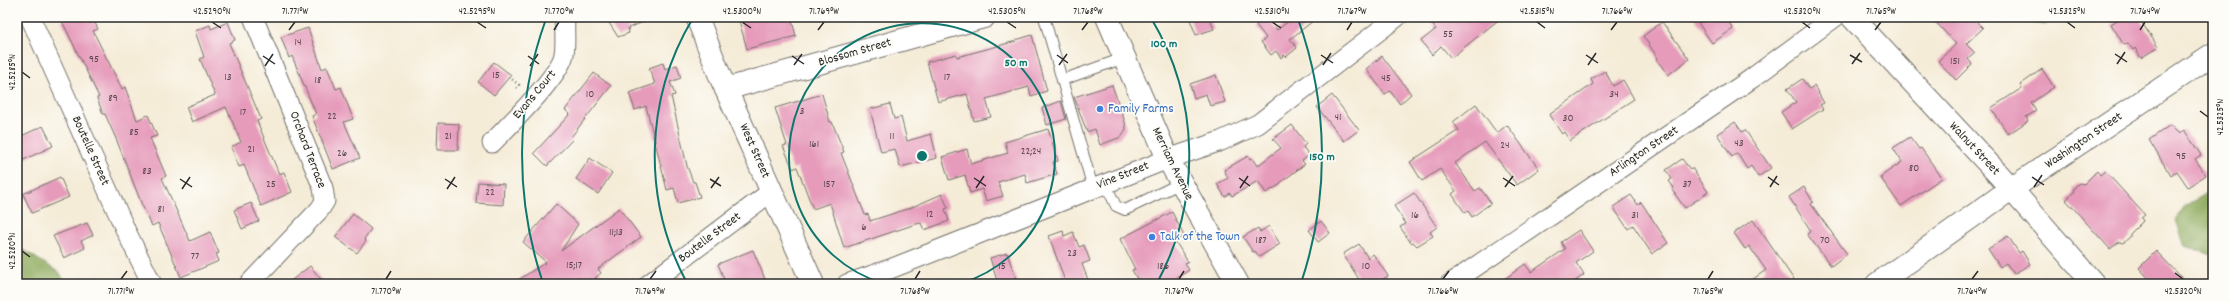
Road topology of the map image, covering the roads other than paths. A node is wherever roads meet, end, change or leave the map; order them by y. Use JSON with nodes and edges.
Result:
{"nodes":[{"id":1,"x":30,"y":17,"type":"edge"},
{"id":2,"x":253,"y":17,"type":"edge"},
{"id":3,"x":565,"y":17,"type":"edge"},
{"id":4,"x":697,"y":17,"type":"edge"},
{"id":5,"x":984,"y":17,"type":"edge"},
{"id":6,"x":1044,"y":17,"type":"edge"},
{"id":7,"x":1107,"y":17,"type":"edge"},
{"id":8,"x":1397,"y":17,"type":"edge"},
{"id":9,"x":1835,"y":17,"type":"edge"},
{"id":10,"x":1852,"y":17,"type":"edge"},
{"id":11,"x":2213,"y":54,"type":"edge"},
{"id":12,"x":1124,"y":58,"type":"junction"},
{"id":13,"x":1062,"y":80,"type":"junction"},
{"id":14,"x":726,"y":89,"type":"junction"},
{"id":15,"x":492,"y":143,"type":"dead end"},
{"id":16,"x":1168,"y":159,"type":"junction"},
{"id":17,"x":1181,"y":183,"type":"junction"},
{"id":18,"x":1099,"y":186,"type":"junction"},
{"id":19,"x":2011,"y":189,"type":"junction"},
{"id":20,"x":772,"y":191,"type":"junction"},
{"id":21,"x":152,"y":284,"type":"edge"},
{"id":22,"x":248,"y":284,"type":"edge"},
{"id":23,"x":649,"y":284,"type":"edge"},
{"id":24,"x":813,"y":284,"type":"edge"},
{"id":25,"x":847,"y":284,"type":"edge"},
{"id":26,"x":1238,"y":284,"type":"edge"},
{"id":27,"x":1450,"y":284,"type":"edge"},
{"id":28,"x":1877,"y":284,"type":"edge"},
{"id":29,"x":2094,"y":284,"type":"edge"}],
"edges":[{"from":1,"to":21,"type":"street","name":"Boutelle Street"},
{"from":2,"to":22,"type":"street","name":"Orchard Terrace"},
{"from":3,"to":15,"type":"street","name":"Evans Court"},
{"from":4,"to":14,"type":"street","name":"West Street"},
{"from":5,"to":14,"type":"street","name":"Blossom Street"},
{"from":6,"to":13,"type":"lane"},
{"from":7,"to":12,"type":"street","name":"Merriam Avenue"},
{"from":8,"to":16,"type":"street","name":"Vine Street"},
{"from":9,"to":27,"type":"street","name":"Arlington Street"},
{"from":10,"to":19,"type":"street","name":"Walnut Street"},
{"from":11,"to":19,"type":"street","name":"Washington Street"},
{"from":12,"to":13,"type":"lane"},
{"from":12,"to":16,"type":"street","name":"Merriam Avenue"},
{"from":13,"to":18,"type":"lane"},
{"from":14,"to":20,"type":"street","name":"West Street"},
{"from":16,"to":17,"type":"street","name":"Merriam Avenue"},
{"from":16,"to":18,"type":"street","name":"Vine Street"},
{"from":17,"to":18,"type":"lane"},
{"from":17,"to":26,"type":"street","name":"Merriam Avenue"},
{"from":18,"to":25,"type":"street","name":"Vine Street"},
{"from":19,"to":28,"type":"street","name":"Washington Street"},
{"from":19,"to":29,"type":"street","name":"Walnut Street"},
{"from":20,"to":23,"type":"street","name":"Boutelle Street"},
{"from":20,"to":24,"type":"street","name":"West Street"}]}
